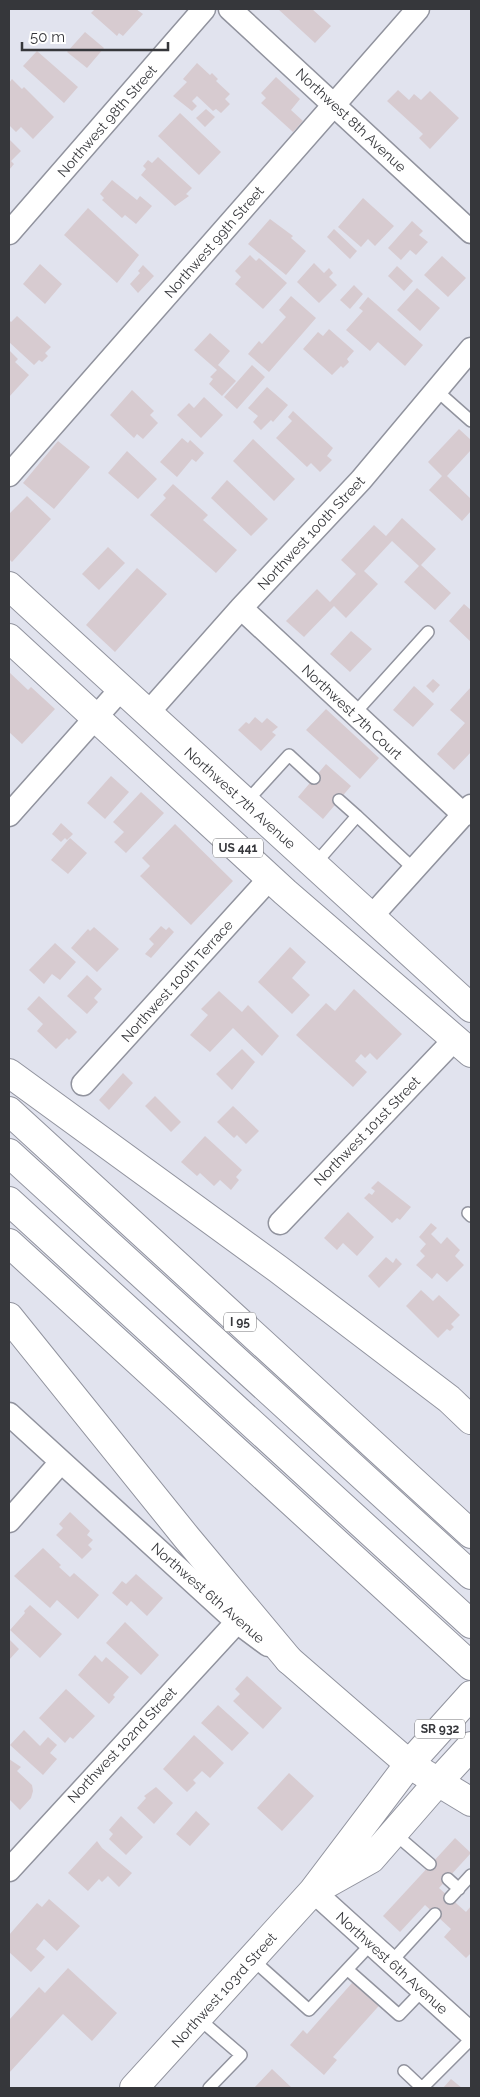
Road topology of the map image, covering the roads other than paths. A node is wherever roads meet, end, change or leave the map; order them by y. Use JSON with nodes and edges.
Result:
{"nodes":[{"id":1,"x":204,"y":9,"type":"edge"},
{"id":2,"x":230,"y":9,"type":"edge"},
{"id":3,"x":418,"y":9,"type":"edge"},
{"id":4,"x":335,"y":105,"type":"junction"},
{"id":5,"x":9,"y":232,"type":"edge"},
{"id":6,"x":471,"y":232,"type":"edge"},
{"id":7,"x":471,"y":348,"type":"edge"},
{"id":8,"x":436,"y":390,"type":"junction"},
{"id":9,"x":471,"y":420,"type":"edge"},
{"id":10,"x":9,"y":475,"type":"edge"},
{"id":11,"x":9,"y":586,"type":"edge"},
{"id":12,"x":241,"y":608,"type":"junction"},
{"id":13,"x":428,"y":632,"type":"dead end"},
{"id":14,"x":9,"y":638,"type":"edge"},
{"id":15,"x":120,"y":690,"type":"junction"},
{"id":16,"x":148,"y":714,"type":"junction"},
{"id":17,"x":354,"y":714,"type":"junction"},
{"id":18,"x":95,"y":718,"type":"junction"},
{"id":19,"x":314,"y":778,"type":"dead end"},
{"id":20,"x":339,"y":800,"type":"dead end"},
{"id":21,"x":245,"y":804,"type":"junction"},
{"id":22,"x":12,"y":806,"type":"edge"},
{"id":23,"x":467,"y":810,"type":"edge"},
{"id":24,"x":357,"y":816,"type":"junction"},
{"id":25,"x":212,"y":824,"type":"junction"},
{"id":26,"x":314,"y":865,"type":"junction"},
{"id":27,"x":415,"y":870,"type":"junction"},
{"id":28,"x":270,"y":878,"type":"junction"},
{"id":29,"x":372,"y":917,"type":"junction"},
{"id":30,"x":471,"y":1008,"type":"edge"},
{"id":31,"x":466,"y":1044,"type":"edge"},
{"id":32,"x":9,"y":1073,"type":"edge"},
{"id":33,"x":84,"y":1084,"type":"dead end"},
{"id":34,"x":9,"y":1111,"type":"edge"},
{"id":35,"x":9,"y":1153,"type":"edge"},
{"id":36,"x":9,"y":1201,"type":"edge"},
{"id":37,"x":280,"y":1223,"type":"dead end"},
{"id":38,"x":9,"y":1243,"type":"edge"},
{"id":39,"x":9,"y":1317,"type":"edge"},
{"id":40,"x":9,"y":1414,"type":"edge"},
{"id":41,"x":471,"y":1420,"type":"edge"},
{"id":42,"x":61,"y":1462,"type":"junction"},
{"id":43,"x":9,"y":1521,"type":"edge"},
{"id":44,"x":471,"y":1534,"type":"edge"},
{"id":45,"x":471,"y":1575,"type":"edge"},
{"id":46,"x":461,"y":1615,"type":"edge"},
{"id":47,"x":237,"y":1622,"type":"junction"},
{"id":48,"x":289,"y":1660,"type":"junction"},
{"id":49,"x":471,"y":1666,"type":"edge"},
{"id":50,"x":471,"y":1695,"type":"edge"},
{"id":51,"x":471,"y":1746,"type":"edge"},
{"id":52,"x":409,"y":1764,"type":"junction"},
{"id":53,"x":438,"y":1782,"type":"junction"},
{"id":54,"x":471,"y":1802,"type":"edge"},
{"id":55,"x":395,"y":1834,"type":"junction"},
{"id":56,"x":430,"y":1864,"type":"dead end"},
{"id":57,"x":9,"y":1870,"type":"edge"},
{"id":58,"x":471,"y":1875,"type":"edge"},
{"id":59,"x":448,"y":1879,"type":"dead end"},
{"id":60,"x":459,"y":1888,"type":"junction"},
{"id":61,"x":313,"y":1891,"type":"junction"},
{"id":62,"x":450,"y":1898,"type":"dead end"},
{"id":63,"x":435,"y":1914,"type":"dead end"},
{"id":64,"x":372,"y":1944,"type":"junction"},
{"id":65,"x":252,"y":1959,"type":"junction"},
{"id":66,"x":392,"y":1962,"type":"junction"},
{"id":67,"x":348,"y":1970,"type":"junction"},
{"id":68,"x":423,"y":1990,"type":"junction"},
{"id":69,"x":198,"y":2018,"type":"junction"},
{"id":70,"x":471,"y":2034,"type":"edge"},
{"id":71,"x":471,"y":2039,"type":"edge"},
{"id":72,"x":404,"y":2071,"type":"dead end"},
{"id":73,"x":134,"y":2088,"type":"edge"},
{"id":74,"x":209,"y":2088,"type":"edge"},
{"id":75,"x":422,"y":2088,"type":"edge"}],
"edges":[{"from":1,"to":5,"type":"street","name":"Northwest 98th Street"},
{"from":2,"to":4,"type":"street","name":"Northwest 8th Avenue"},
{"from":3,"to":4,"type":"street","name":"Northwest 99th Street"},
{"from":4,"to":6,"type":"street","name":"Northwest 8th Avenue"},
{"from":4,"to":10,"type":"street","name":"Northwest 99th Street"},
{"from":7,"to":8,"type":"street","name":"Northwest 100th Street"},
{"from":8,"to":9,"type":"lane"},
{"from":8,"to":12,"type":"street","name":"Northwest 100th Street"},
{"from":11,"to":15,"type":"main road","name":"Northwest 7th Avenue","number":"US 441"},
{"from":12,"to":16,"type":"street","name":"Northwest 100th Street"},
{"from":12,"to":17,"type":"street","name":"Northwest 7th Court"},
{"from":13,"to":17,"type":"lane"},
{"from":14,"to":18,"type":"main road","number":"US 441"},
{"from":15,"to":16,"type":"main road","name":"Northwest 7th Avenue","number":"US 441"},
{"from":15,"to":18,"type":"street"},
{"from":16,"to":21,"type":"main road","name":"Northwest 7th Avenue","number":"US 441"},
{"from":17,"to":23,"type":"street","name":"Northwest 7th Court"},
{"from":18,"to":22,"type":"street"},
{"from":18,"to":25,"type":"main road","number":"US 441"},
{"from":19,"to":21,"type":"lane"},
{"from":20,"to":24,"type":"lane"},
{"from":21,"to":26,"type":"main road","name":"Northwest 7th Avenue","number":"US 441"},
{"from":23,"to":27,"type":"street"},
{"from":24,"to":26,"type":"lane"},
{"from":24,"to":27,"type":"lane"},
{"from":25,"to":28,"type":"main road","number":"US 441"},
{"from":25,"to":29,"type":"main road"},
{"from":26,"to":29,"type":"main road","name":"Northwest 7th Avenue","number":"US 441"},
{"from":27,"to":29,"type":"street"},
{"from":28,"to":31,"type":"main road","number":"US 441"},
{"from":28,"to":33,"type":"street","name":"Northwest 100th Terrace"},
{"from":29,"to":30,"type":"main road","name":"Northwest 7th Avenue","number":"US 441"},
{"from":31,"to":37,"type":"street","name":"Northwest 101st Street"},
{"from":32,"to":41,"type":"main road"},
{"from":34,"to":44,"type":"main road","number":"I 95"},
{"from":35,"to":45,"type":"main road"},
{"from":36,"to":46,"type":"main road"},
{"from":38,"to":49,"type":"main road"},
{"from":39,"to":48,"type":"main road"},
{"from":40,"to":42,"type":"street","name":"Northwest 6th Avenue"},
{"from":42,"to":43,"type":"street"},
{"from":42,"to":47,"type":"street","name":"Northwest 6th Avenue"},
{"from":47,"to":48,"type":"street","name":"Northwest 6th Avenue"},
{"from":47,"to":57,"type":"street","name":"Northwest 102nd Street"},
{"from":48,"to":52,"type":"main road","name":"Northwest 6th Avenue"},
{"from":50,"to":52,"type":"main road","name":"Northwest 103rd Street","number":"SR 932"},
{"from":51,"to":53,"type":"main road","name":"Northwest 103rd Street","number":"SR 932"},
{"from":52,"to":53,"type":"main road","name":"Northwest 6th Avenue"},
{"from":52,"to":61,"type":"main road","name":"Northwest 103rd Street","number":"SR 932"},
{"from":53,"to":54,"type":"main road","name":"Northwest 6th Avenue"},
{"from":53,"to":55,"type":"main road","name":"Northwest 103rd Street","number":"SR 932"},
{"from":55,"to":56,"type":"lane"},
{"from":55,"to":61,"type":"main road","name":"Northwest 103rd Street","number":"SR 932"},
{"from":58,"to":60,"type":"lane"},
{"from":59,"to":60,"type":"lane"},
{"from":60,"to":62,"type":"lane"},
{"from":61,"to":64,"type":"street","name":"Northwest 6th Avenue"},
{"from":61,"to":65,"type":"main road","name":"Northwest 103rd Street","number":"SR 932"},
{"from":63,"to":66,"type":"lane"},
{"from":64,"to":66,"type":"street","name":"Northwest 6th Avenue"},
{"from":64,"to":67,"type":"lane"},
{"from":65,"to":67,"type":"lane"},
{"from":65,"to":69,"type":"main road","name":"Northwest 103rd Street","number":"SR 932"},
{"from":66,"to":68,"type":"street","name":"Northwest 6th Avenue"},
{"from":67,"to":68,"type":"lane"},
{"from":68,"to":70,"type":"street","name":"Northwest 6th Avenue"},
{"from":69,"to":73,"type":"main road","name":"Northwest 103rd Street","number":"SR 932"},
{"from":69,"to":74,"type":"lane"},
{"from":71,"to":75,"type":"lane"},
{"from":72,"to":75,"type":"lane"}]}
